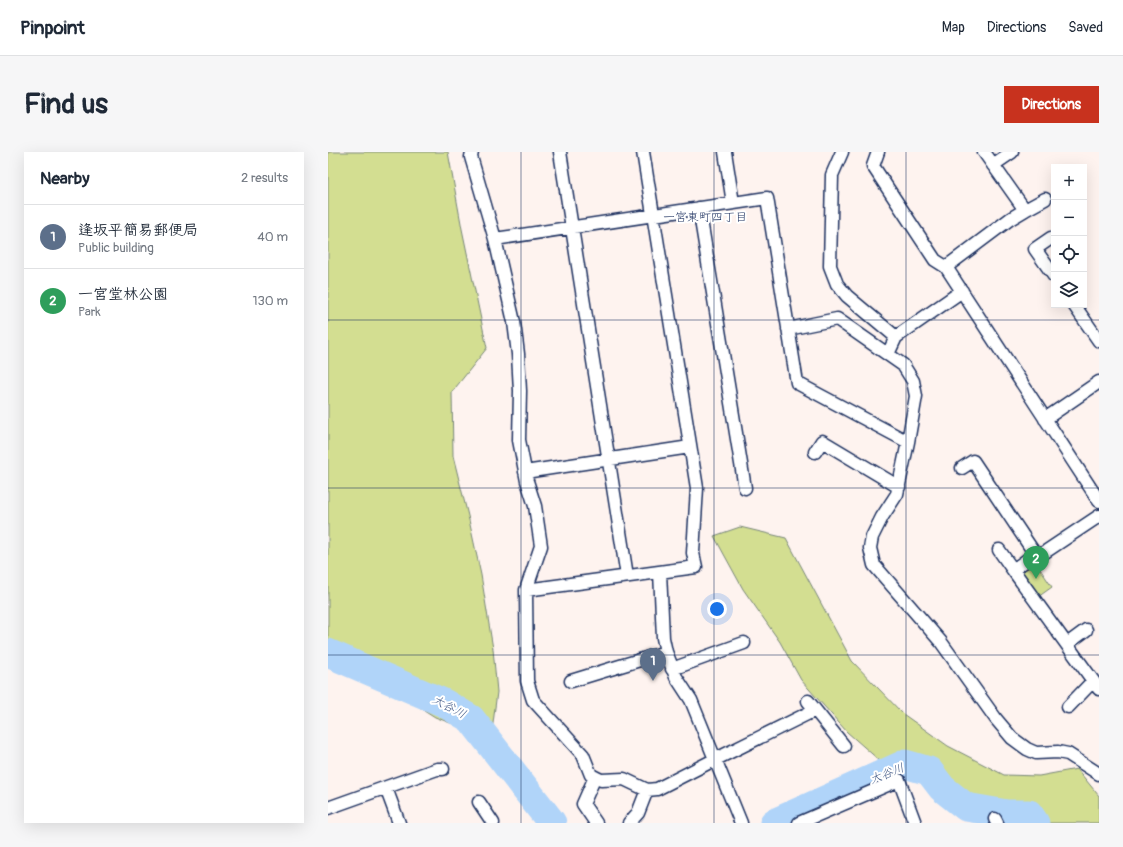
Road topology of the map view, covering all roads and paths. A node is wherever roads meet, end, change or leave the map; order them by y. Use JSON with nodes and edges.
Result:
{"nodes":[{"id":1,"x":472,"y":152,"type":"edge"},
{"id":2,"x":560,"y":152,"type":"edge"},
{"id":3,"x":643,"y":152,"type":"edge"},
{"id":4,"x":725,"y":152,"type":"edge"},
{"id":5,"x":842,"y":152,"type":"edge"},
{"id":6,"x":878,"y":152,"type":"edge"},
{"id":7,"x":984,"y":152,"type":"edge"},
{"id":8,"x":1012,"y":152,"type":"edge"},
{"id":9,"x":993,"y":165,"type":"junction"},
{"id":10,"x":1045,"y":199,"type":"dead end"},
{"id":11,"x":733,"y":203,"type":"junction"},
{"id":12,"x":699,"y":208,"type":"junction"},
{"id":13,"x":1025,"y":210,"type":"junction"},
{"id":14,"x":652,"y":215,"type":"junction"},
{"id":15,"x":572,"y":227,"type":"junction"},
{"id":16,"x":1051,"y":238,"type":"dead end"},
{"id":17,"x":495,"y":239,"type":"junction"},
{"id":18,"x":946,"y":267,"type":"junction"},
{"id":19,"x":1051,"y":272,"type":"edge"},
{"id":20,"x":962,"y":291,"type":"junction"},
{"id":21,"x":1076,"y":308,"type":"edge"},
{"id":22,"x":788,"y":329,"type":"junction"},
{"id":23,"x":896,"y":337,"type":"junction"},
{"id":24,"x":1099,"y":342,"type":"edge"},
{"id":25,"x":888,"y":354,"type":"junction"},
{"id":26,"x":1099,"y":382,"type":"edge"},
{"id":27,"x":1045,"y":419,"type":"junction"},
{"id":28,"x":908,"y":442,"type":"junction"},
{"id":29,"x":690,"y":447,"type":"junction"},
{"id":30,"x":814,"y":452,"type":"dead end"},
{"id":31,"x":608,"y":460,"type":"junction"},
{"id":32,"x":962,"y":468,"type":"dead end"},
{"id":33,"x":525,"y":472,"type":"junction"},
{"id":34,"x":899,"y":487,"type":"junction"},
{"id":35,"x":745,"y":488,"type":"dead end"},
{"id":36,"x":1099,"y":501,"type":"edge"},
{"id":37,"x":1099,"y":516,"type":"edge"},
{"id":38,"x":999,"y":550,"type":"dead end"},
{"id":39,"x":1035,"y":554,"type":"junction"},
{"id":40,"x":1014,"y":570,"type":"junction"},
{"id":41,"x":660,"y":572,"type":"junction"},
{"id":42,"x":627,"y":576,"type":"junction"},
{"id":43,"x":526,"y":590,"type":"junction"},
{"id":44,"x":1086,"y":630,"type":"dead end"},
{"id":45,"x":744,"y":643,"type":"dead end"},
{"id":46,"x":1067,"y":644,"type":"junction"},
{"id":47,"x":666,"y":652,"type":"junction"},
{"id":48,"x":672,"y":669,"type":"junction"},
{"id":49,"x":571,"y":681,"type":"dead end"},
{"id":50,"x":1096,"y":685,"type":"edge"},
{"id":51,"x":1068,"y":707,"type":"dead end"},
{"id":52,"x":844,"y":746,"type":"dead end"},
{"id":53,"x":714,"y":760,"type":"junction"},
{"id":54,"x":443,"y":768,"type":"dead end"},
{"id":55,"x":1098,"y":770,"type":"edge"},
{"id":56,"x":595,"y":777,"type":"junction"},
{"id":57,"x":386,"y":788,"type":"junction"},
{"id":58,"x":647,"y":790,"type":"junction"},
{"id":59,"x":479,"y":802,"type":"dead end"},
{"id":60,"x":328,"y":808,"type":"edge"},
{"id":61,"x":399,"y":823,"type":"edge"},
{"id":62,"x":493,"y":823,"type":"edge"},
{"id":63,"x":596,"y":823,"type":"edge"},
{"id":64,"x":629,"y":823,"type":"edge"},
{"id":65,"x":741,"y":823,"type":"edge"},
{"id":66,"x":799,"y":823,"type":"edge"},
{"id":67,"x":915,"y":823,"type":"edge"}],
"edges":[{"from":1,"to":17,"type":"street"},
{"from":2,"to":15,"type":"street"},
{"from":3,"to":14,"type":"street"},
{"from":4,"to":11,"type":"street"},
{"from":5,"to":23,"type":"street"},
{"from":6,"to":18,"type":"street"},
{"from":7,"to":9,"type":"street"},
{"from":8,"to":9,"type":"street"},
{"from":9,"to":13,"type":"street"},
{"from":10,"to":13,"type":"street"},
{"from":11,"to":12,"type":"street"},
{"from":11,"to":22,"type":"street"},
{"from":12,"to":14,"type":"street"},
{"from":12,"to":35,"type":"street"},
{"from":13,"to":18,"type":"street"},
{"from":14,"to":15,"type":"street"},
{"from":14,"to":29,"type":"street"},
{"from":15,"to":17,"type":"street"},
{"from":15,"to":31,"type":"street"},
{"from":16,"to":19,"type":"street"},
{"from":17,"to":33,"type":"street"},
{"from":18,"to":20,"type":"street"},
{"from":20,"to":23,"type":"street"},
{"from":20,"to":27,"type":"street"},
{"from":21,"to":24,"type":"street"},
{"from":22,"to":25,"type":"street"},
{"from":22,"to":28,"type":"street"},
{"from":23,"to":25,"type":"street"},
{"from":25,"to":28,"type":"street"},
{"from":26,"to":27,"type":"street"},
{"from":27,"to":36,"type":"street"},
{"from":28,"to":34,"type":"street"},
{"from":29,"to":31,"type":"street"},
{"from":29,"to":41,"type":"street"},
{"from":30,"to":34,"type":"street"},
{"from":31,"to":33,"type":"street"},
{"from":31,"to":42,"type":"street"},
{"from":32,"to":39,"type":"street"},
{"from":33,"to":43,"type":"street"},
{"from":34,"to":55,"type":"street"},
{"from":37,"to":39,"type":"street"},
{"from":38,"to":40,"type":"street"},
{"from":39,"to":40,"type":"street"},
{"from":40,"to":46,"type":"street"},
{"from":41,"to":42,"type":"street"},
{"from":41,"to":47,"type":"street"},
{"from":42,"to":43,"type":"street"},
{"from":43,"to":56,"type":"street"},
{"from":44,"to":46,"type":"street"},
{"from":45,"to":48,"type":"street"},
{"from":46,"to":50,"type":"street"},
{"from":47,"to":48,"type":"street"},
{"from":47,"to":49,"type":"street"},
{"from":48,"to":53,"type":"street"},
{"from":50,"to":51,"type":"street"},
{"from":52,"to":53,"type":"street"},
{"from":53,"to":58,"type":"street"},
{"from":53,"to":65,"type":"street"},
{"from":54,"to":57,"type":"street"},
{"from":56,"to":58,"type":"street"},
{"from":56,"to":63,"type":"street"},
{"from":57,"to":60,"type":"street"},
{"from":57,"to":61,"type":"street"},
{"from":58,"to":64,"type":"street"},
{"from":59,"to":62,"type":"street"},
{"from":66,"to":67,"type":"street"}]}
